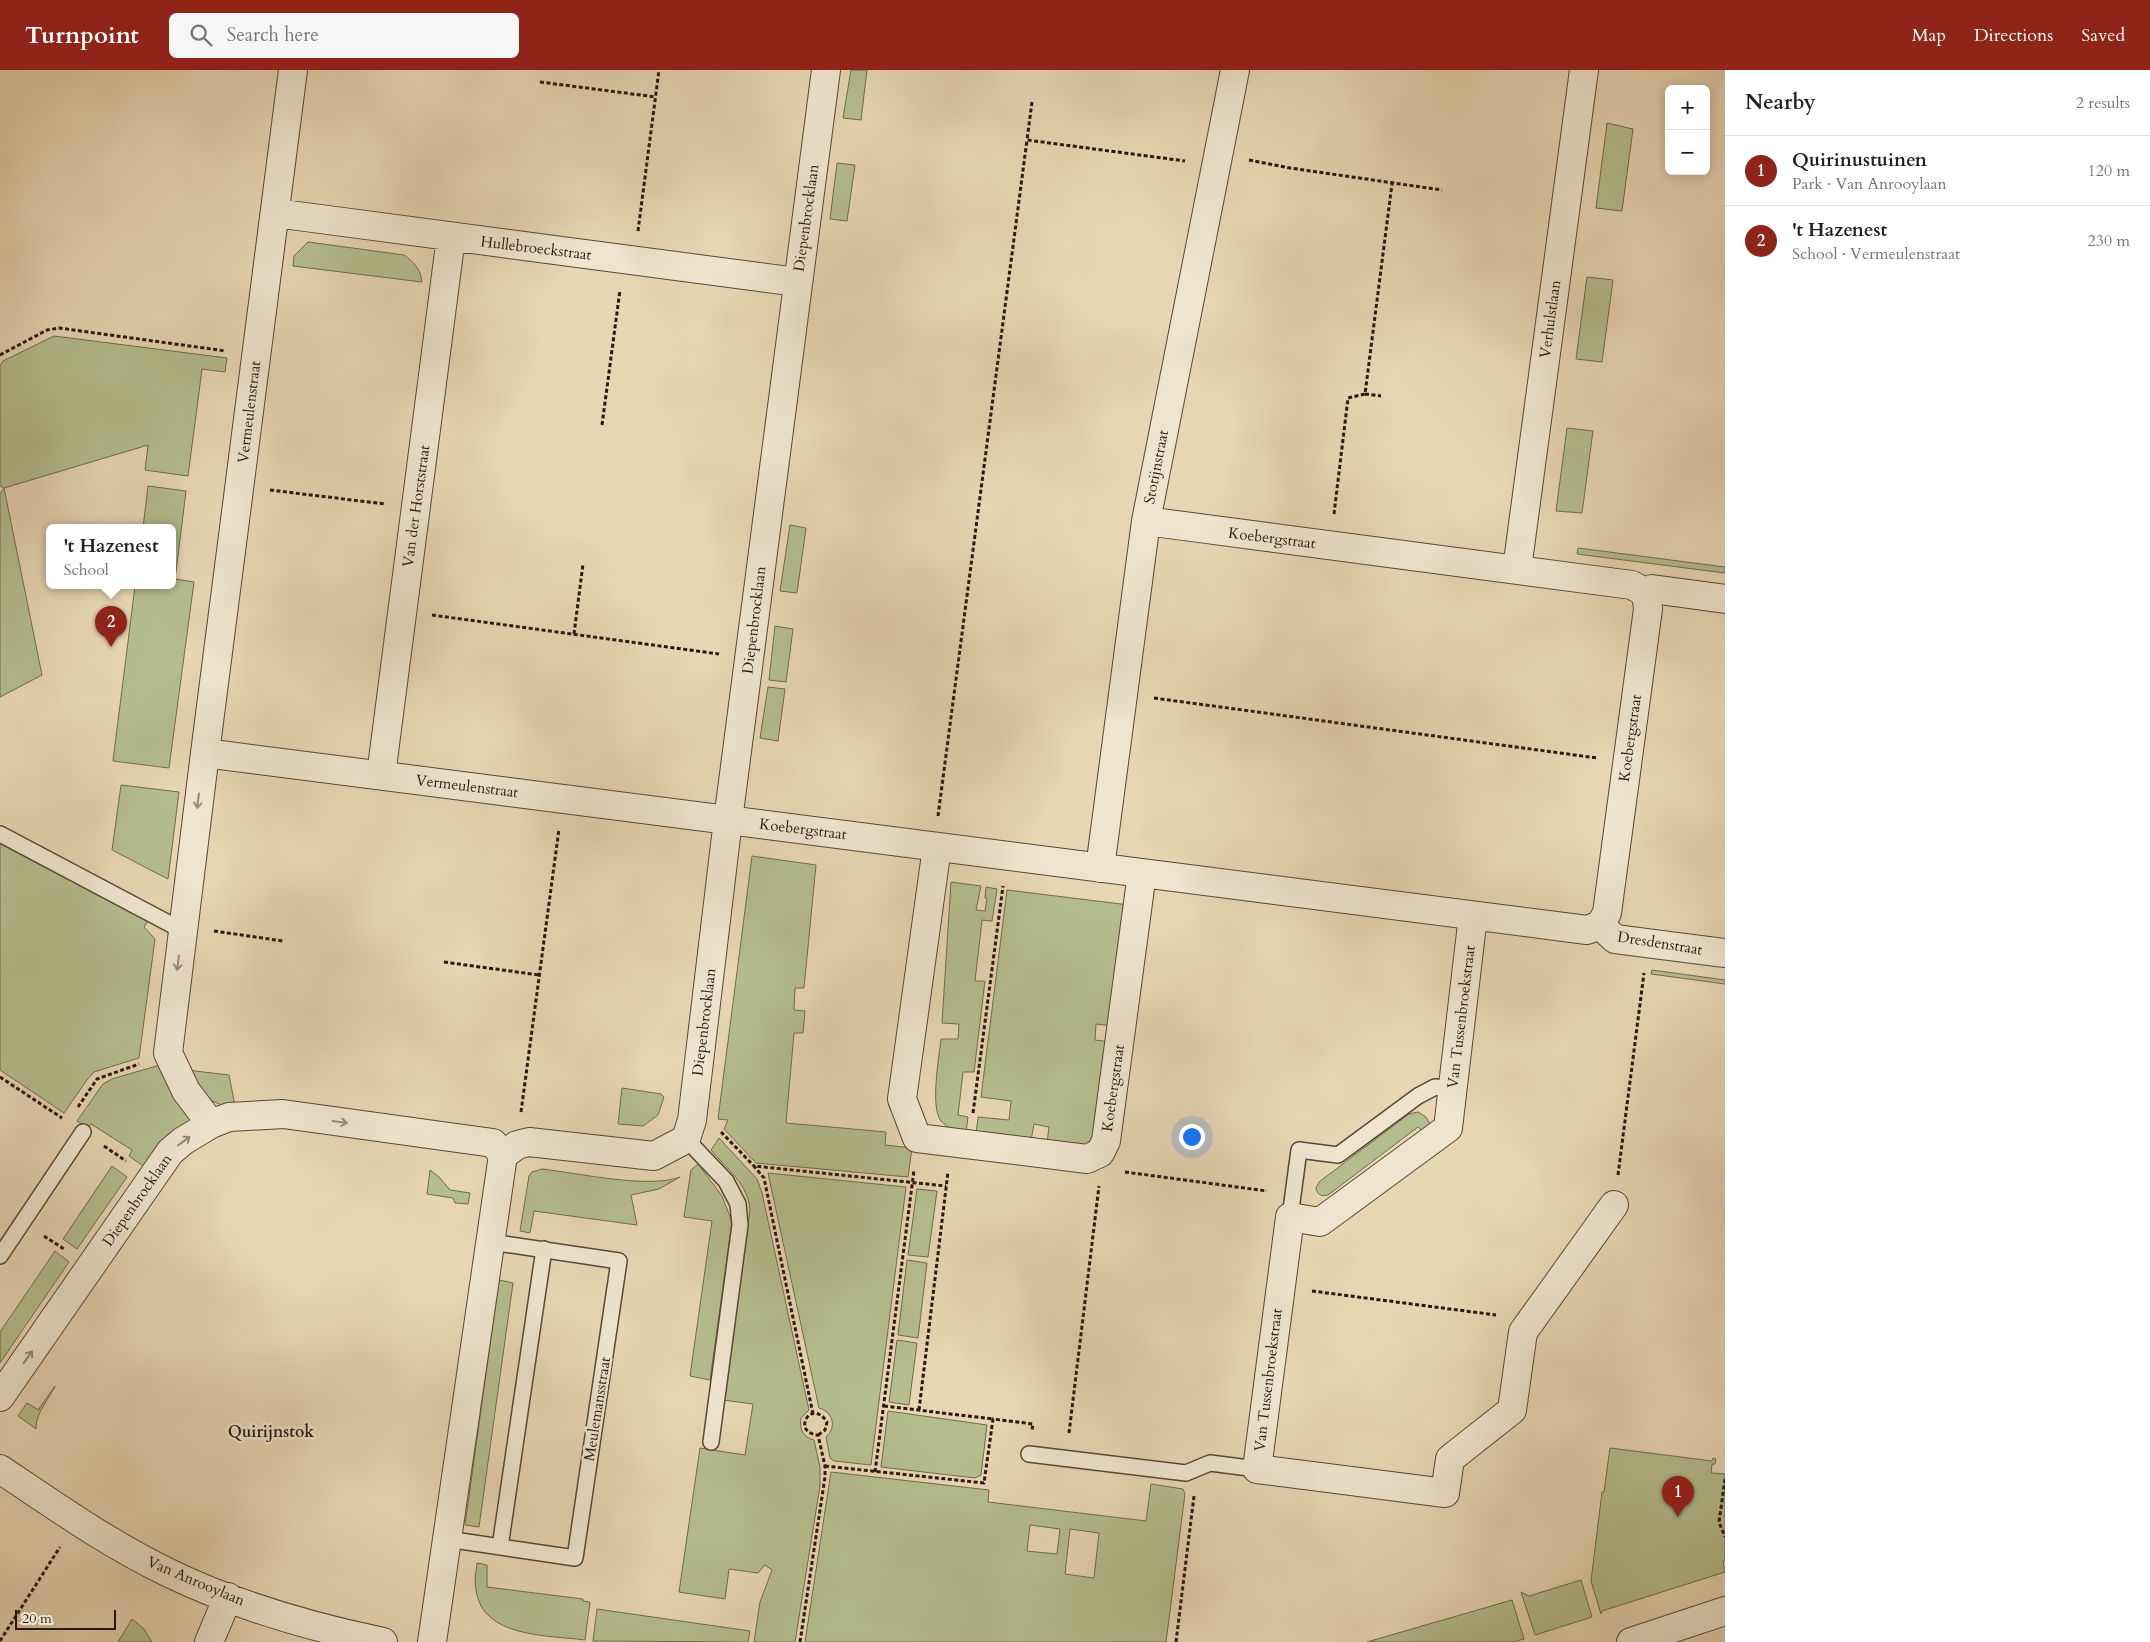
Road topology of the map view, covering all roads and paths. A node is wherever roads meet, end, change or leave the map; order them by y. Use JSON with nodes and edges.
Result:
{"nodes":[{"id":1,"x":293,"y":70,"type":"edge"},
{"id":2,"x":659,"y":70,"type":"edge"},
{"id":3,"x":826,"y":70,"type":"edge"},
{"id":4,"x":1235,"y":70,"type":"edge"},
{"id":5,"x":1584,"y":70,"type":"edge"},
{"id":6,"x":540,"y":82,"type":"dead end"},
{"id":7,"x":656,"y":97,"type":"junction"},
{"id":8,"x":1032,"y":102,"type":"dead end"},
{"id":9,"x":1027,"y":140,"type":"junction"},
{"id":10,"x":1218,"y":159,"type":"junction"},
{"id":11,"x":1392,"y":184,"type":"junction"},
{"id":12,"x":1442,"y":190,"type":"dead end"},
{"id":13,"x":275,"y":213,"type":"junction"},
{"id":14,"x":451,"y":237,"type":"junction"},
{"id":15,"x":629,"y":260,"type":"junction"},
{"id":16,"x":797,"y":282,"type":"junction"},
{"id":17,"x":0,"y":355,"type":"edge"},
{"id":18,"x":256,"y":355,"type":"junction"},
{"id":19,"x":1365,"y":394,"type":"junction"},
{"id":20,"x":1381,"y":396,"type":"dead end"},
{"id":21,"x":602,"y":426,"type":"dead end"},
{"id":22,"x":239,"y":486,"type":"junction"},
{"id":23,"x":416,"y":508,"type":"junction"},
{"id":24,"x":1146,"y":521,"type":"junction"},
{"id":25,"x":1330,"y":545,"type":"junction"},
{"id":26,"x":583,"y":564,"type":"dead end"},
{"id":27,"x":1517,"y":569,"type":"junction"},
{"id":28,"x":1646,"y":593,"type":"junction"},
{"id":29,"x":1725,"y":599,"type":"edge"},
{"id":30,"x":402,"y":611,"type":"junction"},
{"id":31,"x":574,"y":634,"type":"junction"},
{"id":32,"x":749,"y":658,"type":"junction"},
{"id":33,"x":1123,"y":694,"type":"junction"},
{"id":34,"x":205,"y":753,"type":"junction"},
{"id":35,"x":1627,"y":762,"type":"junction"},
{"id":36,"x":381,"y":775,"type":"junction"},
{"id":37,"x":563,"y":798,"type":"junction"},
{"id":38,"x":728,"y":820,"type":"junction"},
{"id":39,"x":0,"y":834,"type":"edge"},
{"id":40,"x":936,"y":846,"type":"junction"},
{"id":41,"x":1007,"y":856,"type":"junction"},
{"id":42,"x":1100,"y":868,"type":"junction"},
{"id":43,"x":1142,"y":873,"type":"junction"},
{"id":44,"x":1473,"y":916,"type":"junction"},
{"id":45,"x":1600,"y":925,"type":"junction"},
{"id":46,"x":182,"y":927,"type":"junction"},
{"id":47,"x":283,"y":941,"type":"dead end"},
{"id":48,"x":1648,"y":943,"type":"junction"},
{"id":49,"x":1725,"y":953,"type":"edge"},
{"id":50,"x":444,"y":962,"type":"dead end"},
{"id":51,"x":539,"y":975,"type":"junction"},
{"id":52,"x":168,"y":1053,"type":"junction"},
{"id":53,"x":1453,"y":1089,"type":"junction"},
{"id":54,"x":77,"y":1108,"type":"dead end"},
{"id":55,"x":211,"y":1124,"type":"junction"},
{"id":56,"x":689,"y":1130,"type":"junction"},
{"id":57,"x":83,"y":1132,"type":"dead end"},
{"id":58,"x":917,"y":1138,"type":"junction"},
{"id":59,"x":960,"y":1144,"type":"junction"},
{"id":60,"x":510,"y":1150,"type":"junction"},
{"id":61,"x":1101,"y":1161,"type":"junction"},
{"id":62,"x":754,"y":1166,"type":"junction"},
{"id":63,"x":912,"y":1182,"type":"junction"},
{"id":64,"x":946,"y":1186,"type":"junction"},
{"id":65,"x":1614,"y":1205,"type":"joint"},
{"id":66,"x":1292,"y":1206,"type":"junction"},
{"id":67,"x":23,"y":1222,"type":"junction"},
{"id":68,"x":492,"y":1242,"type":"junction"},
{"id":69,"x":544,"y":1249,"type":"junction"},
{"id":70,"x":0,"y":1256,"type":"edge"},
{"id":71,"x":90,"y":1267,"type":"junction"},
{"id":72,"x":1280,"y":1287,"type":"junction"},
{"id":73,"x":1532,"y":1319,"type":"junction"},
{"id":74,"x":0,"y":1397,"type":"edge"},
{"id":75,"x":884,"y":1406,"type":"junction"},
{"id":76,"x":919,"y":1410,"type":"junction"},
{"id":77,"x":813,"y":1414,"type":"junction"},
{"id":78,"x":993,"y":1419,"type":"junction"},
{"id":79,"x":818,"y":1435,"type":"junction"},
{"id":80,"x":711,"y":1442,"type":"dead end"},
{"id":81,"x":1029,"y":1454,"type":"joint"},
{"id":82,"x":1066,"y":1459,"type":"junction"},
{"id":83,"x":825,"y":1466,"type":"junction"},
{"id":84,"x":1197,"y":1468,"type":"junction"},
{"id":85,"x":0,"y":1469,"type":"edge"},
{"id":86,"x":1257,"y":1469,"type":"junction"},
{"id":87,"x":876,"y":1472,"type":"junction"},
{"id":88,"x":1725,"y":1479,"type":"edge"},
{"id":89,"x":76,"y":1521,"type":"junction"},
{"id":90,"x":1725,"y":1537,"type":"edge"},
{"id":91,"x":447,"y":1539,"type":"junction"},
{"id":92,"x":500,"y":1547,"type":"junction"},
{"id":93,"x":228,"y":1597,"type":"junction"},
{"id":94,"x":1725,"y":1611,"type":"edge"},
{"id":95,"x":0,"y":1641,"type":"edge"},
{"id":96,"x":209,"y":1642,"type":"edge"},
{"id":97,"x":383,"y":1642,"type":"edge"},
{"id":98,"x":432,"y":1642,"type":"edge"},
{"id":99,"x":800,"y":1642,"type":"edge"},
{"id":100,"x":1176,"y":1642,"type":"edge"},
{"id":101,"x":1631,"y":1642,"type":"edge"}],
"edges":[{"from":1,"to":13,"type":"street","name":"Vermeulenstraat"},
{"from":2,"to":7,"type":"path"},
{"from":3,"to":16,"type":"street","name":"Diepenbrocklaan"},
{"from":4,"to":10,"type":"street","name":"Stotijnstraat"},
{"from":5,"to":27,"type":"street","name":"Verhulstlaan"},
{"from":6,"to":7,"type":"path"},
{"from":7,"to":15,"type":"path"},
{"from":8,"to":9,"type":"path"},
{"from":9,"to":10,"type":"path"},
{"from":9,"to":40,"type":"path"},
{"from":10,"to":11,"type":"path"},
{"from":10,"to":24,"type":"street","name":"Stotijnstraat"},
{"from":11,"to":12,"type":"path"},
{"from":11,"to":19,"type":"path"},
{"from":13,"to":14,"type":"street","name":"Hullebroeckstraat"},
{"from":13,"to":18,"type":"street","name":"Vermeulenstraat"},
{"from":14,"to":15,"type":"street","name":"Hullebroeckstraat"},
{"from":14,"to":23,"type":"street","name":"Van der Horststraat"},
{"from":15,"to":16,"type":"street","name":"Hullebroeckstraat"},
{"from":15,"to":21,"type":"path"},
{"from":16,"to":32,"type":"street","name":"Diepenbrocklaan"},
{"from":17,"to":18,"type":"path"},
{"from":18,"to":22,"type":"street","name":"Vermeulenstraat"},
{"from":19,"to":20,"type":"path"},
{"from":19,"to":25,"type":"path"},
{"from":22,"to":23,"type":"path"},
{"from":22,"to":34,"type":"street","name":"Vermeulenstraat"},
{"from":23,"to":30,"type":"street","name":"Van der Horststraat"},
{"from":24,"to":25,"type":"street","name":"Koebergstraat"},
{"from":24,"to":33,"type":"street","name":"Stotijnstraat"},
{"from":25,"to":27,"type":"street","name":"Koebergstraat"},
{"from":26,"to":31,"type":"path"},
{"from":27,"to":28,"type":"street","name":"Koebergstraat"},
{"from":28,"to":29,"type":"street"},
{"from":28,"to":35,"type":"street","name":"Koebergstraat"},
{"from":30,"to":31,"type":"path"},
{"from":30,"to":36,"type":"street","name":"Van der Horststraat"},
{"from":31,"to":32,"type":"path"},
{"from":32,"to":38,"type":"street","name":"Diepenbrocklaan"},
{"from":33,"to":35,"type":"path"},
{"from":33,"to":42,"type":"street","name":"Stotijnstraat"},
{"from":34,"to":36,"type":"street","name":"Vermeulenstraat"},
{"from":34,"to":46,"type":"street","name":"Vermeulenstraat","one_way":true},
{"from":35,"to":45,"type":"street","name":"Koebergstraat"},
{"from":36,"to":37,"type":"street","name":"Vermeulenstraat"},
{"from":37,"to":38,"type":"street","name":"Vermeulenstraat"},
{"from":37,"to":51,"type":"path"},
{"from":38,"to":40,"type":"street","name":"Koebergstraat"},
{"from":38,"to":56,"type":"street","name":"Diepenbrocklaan"},
{"from":39,"to":46,"type":"lane"},
{"from":40,"to":41,"type":"street","name":"Koebergstraat"},
{"from":40,"to":58,"type":"street"},
{"from":41,"to":42,"type":"street","name":"Koebergstraat"},
{"from":41,"to":59,"type":"path"},
{"from":42,"to":43,"type":"street","name":"Koebergstraat"},
{"from":43,"to":44,"type":"street","name":"Koebergstraat"},
{"from":43,"to":61,"type":"street","name":"Koebergstraat"},
{"from":44,"to":45,"type":"street","name":"Koebergstraat"},
{"from":44,"to":53,"type":"street","name":"Van Tussenbroekstraat"},
{"from":45,"to":48,"type":"street","name":"Dresdenstraat"},
{"from":46,"to":47,"type":"path"},
{"from":46,"to":52,"type":"street","name":"Vermeulenstraat","one_way":true},
{"from":48,"to":49,"type":"street","name":"Dresdenstraat"},
{"from":48,"to":65,"type":"path"},
{"from":50,"to":51,"type":"path"},
{"from":51,"to":60,"type":"path"},
{"from":52,"to":54,"type":"path"},
{"from":52,"to":55,"type":"street"},
{"from":53,"to":66,"type":"street","name":"Van Tussenbroekstraat"},
{"from":53,"to":66,"type":"lane"},
{"from":55,"to":60,"type":"street","name":"Diepenbrocklaan","one_way":true},
{"from":71,"to":55,"type":"street","name":"Diepenbrocklaan","one_way":true},
{"from":56,"to":60,"type":"street"},
{"from":56,"to":62,"type":"path"},
{"from":56,"to":80,"type":"lane"},
{"from":57,"to":67,"type":"lane"},
{"from":58,"to":59,"type":"street","name":"Koebergstraat"},
{"from":58,"to":63,"type":"path"},
{"from":59,"to":61,"type":"street","name":"Koebergstraat"},
{"from":59,"to":64,"type":"path"},
{"from":60,"to":68,"type":"street"},
{"from":61,"to":66,"type":"path"},
{"from":61,"to":82,"type":"path"},
{"from":62,"to":63,"type":"path"},
{"from":62,"to":77,"type":"path"},
{"from":63,"to":64,"type":"path"},
{"from":63,"to":75,"type":"path"},
{"from":64,"to":76,"type":"path"},
{"from":65,"to":73,"type":"street","name":"Van Tussenbroekstraat"},
{"from":66,"to":72,"type":"street","name":"Van Tussenbroekstraat"},
{"from":67,"to":70,"type":"lane"},
{"from":67,"to":71,"type":"path"},
{"from":68,"to":69,"type":"lane","name":"Meulemansstraat"},
{"from":68,"to":91,"type":"street"},
{"from":69,"to":92,"type":"lane"},
{"from":69,"to":92,"type":"lane","name":"Meulemansstraat"},
{"from":74,"to":71,"type":"street","name":"Diepenbrocklaan","one_way":true},
{"from":72,"to":73,"type":"path"},
{"from":72,"to":86,"type":"street","name":"Van Tussenbroekstraat"},
{"from":73,"to":86,"type":"street","name":"Van Tussenbroekstraat"},
{"from":75,"to":76,"type":"path"},
{"from":75,"to":87,"type":"path"},
{"from":76,"to":78,"type":"path"},
{"from":77,"to":79,"type":"path"},
{"from":77,"to":79,"type":"path"},
{"from":78,"to":81,"type":"path"},
{"from":78,"to":87,"type":"path"},
{"from":79,"to":83,"type":"path"},
{"from":81,"to":82,"type":"lane"},
{"from":82,"to":84,"type":"lane"},
{"from":83,"to":87,"type":"path"},
{"from":83,"to":99,"type":"path"},
{"from":84,"to":86,"type":"lane"},
{"from":84,"to":100,"type":"path"},
{"from":85,"to":89,"type":"street","name":"Van Anrooylaan"},
{"from":88,"to":90,"type":"path"},
{"from":89,"to":93,"type":"street","name":"Van Anrooylaan"},
{"from":89,"to":95,"type":"path"},
{"from":91,"to":92,"type":"lane","name":"Meulemansstraat"},
{"from":91,"to":98,"type":"street"},
{"from":93,"to":96,"type":"street"},
{"from":93,"to":97,"type":"street","name":"Van Anrooylaan"},
{"from":94,"to":101,"type":"street"}]}
